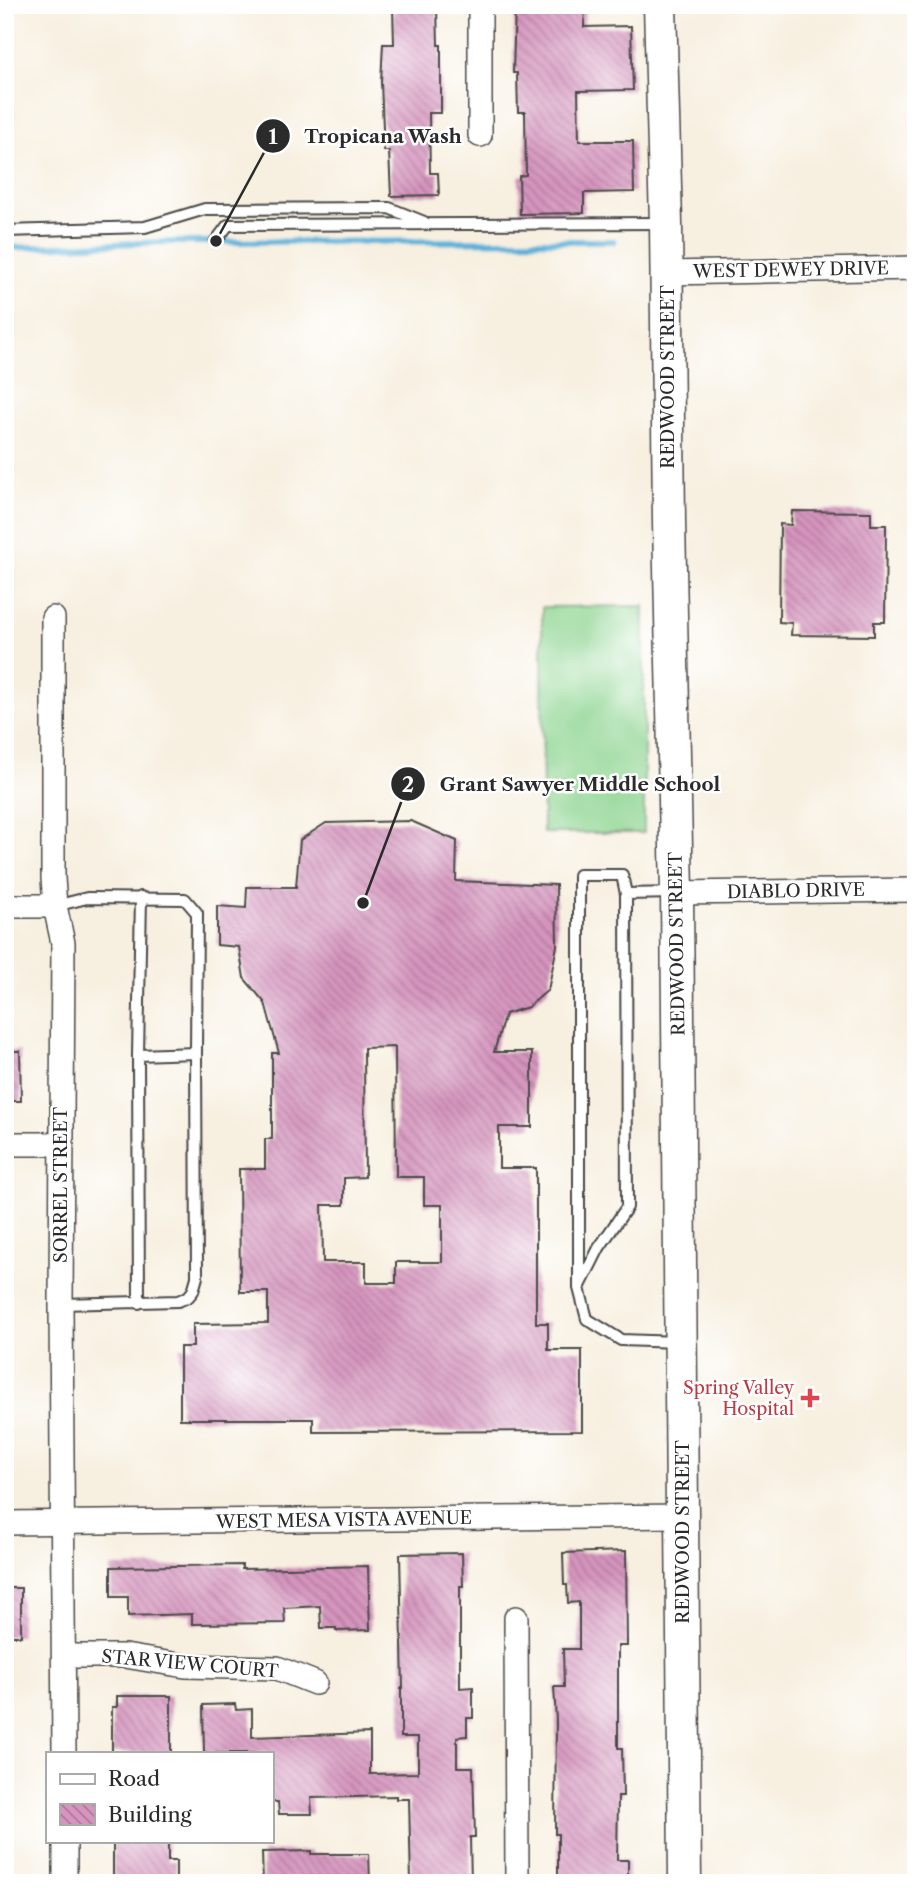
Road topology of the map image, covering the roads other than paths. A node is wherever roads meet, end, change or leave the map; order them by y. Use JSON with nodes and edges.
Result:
{"nodes":[{"id":1,"x":480,"y":5,"type":"edge"},
{"id":2,"x":660,"y":5,"type":"edge"},
{"id":3,"x":480,"y":135,"type":"dead end"},
{"id":4,"x":666,"y":223,"type":"junction"},
{"id":5,"x":430,"y":225,"type":"junction"},
{"id":6,"x":5,"y":231,"type":"edge"},
{"id":7,"x":216,"y":241,"type":"dead end"},
{"id":8,"x":916,"y":268,"type":"edge"},
{"id":9,"x":667,"y":273,"type":"junction"},
{"id":10,"x":53,"y":618,"type":"dead end"},
{"id":11,"x":916,"y":890,"type":"edge"},
{"id":12,"x":677,"y":893,"type":"junction"},
{"id":13,"x":626,"y":894,"type":"junction"},
{"id":14,"x":141,"y":897,"type":"junction"},
{"id":15,"x":5,"y":906,"type":"edge"},
{"id":16,"x":55,"y":906,"type":"junction"},
{"id":17,"x":196,"y":1053,"type":"junction"},
{"id":18,"x":138,"y":1055,"type":"junction"},
{"id":19,"x":5,"y":1144,"type":"edge"},
{"id":20,"x":61,"y":1144,"type":"junction"},
{"id":21,"x":579,"y":1288,"type":"junction"},
{"id":22,"x":139,"y":1303,"type":"junction"},
{"id":23,"x":61,"y":1304,"type":"junction"},
{"id":24,"x":681,"y":1342,"type":"junction"},
{"id":25,"x":683,"y":1516,"type":"junction"},
{"id":26,"x":5,"y":1523,"type":"edge"},
{"id":27,"x":62,"y":1523,"type":"junction"},
{"id":28,"x":516,"y":1618,"type":"dead end"},
{"id":29,"x":64,"y":1656,"type":"junction"},
{"id":30,"x":315,"y":1683,"type":"dead end"},
{"id":31,"x":64,"y":1752,"type":"edge"},
{"id":32,"x":65,"y":1842,"type":"edge"},
{"id":33,"x":65,"y":1883,"type":"edge"},
{"id":34,"x":516,"y":1883,"type":"edge"},
{"id":35,"x":685,"y":1883,"type":"edge"}],
"edges":[{"from":1,"to":3,"type":"street"},
{"from":2,"to":4,"type":"street","name":"REDWOOD STREET"},
{"from":4,"to":5,"type":"lane"},
{"from":4,"to":9,"type":"street","name":"REDWOOD STREET"},
{"from":5,"to":6,"type":"lane"},
{"from":5,"to":7,"type":"lane"},
{"from":8,"to":9,"type":"street","name":"WEST DEWEY DRIVE"},
{"from":9,"to":12,"type":"street","name":"REDWOOD STREET"},
{"from":10,"to":16,"type":"street","name":"SORREL STREET"},
{"from":11,"to":12,"type":"street","name":"DIABLO DRIVE"},
{"from":12,"to":13,"type":"lane"},
{"from":12,"to":24,"type":"street","name":"REDWOOD STREET"},
{"from":13,"to":21,"type":"lane"},
{"from":13,"to":21,"type":"lane"},
{"from":14,"to":16,"type":"lane"},
{"from":14,"to":17,"type":"lane"},
{"from":14,"to":18,"type":"lane"},
{"from":15,"to":16,"type":"street"},
{"from":16,"to":20,"type":"street","name":"SORREL STREET"},
{"from":17,"to":18,"type":"lane"},
{"from":17,"to":22,"type":"lane"},
{"from":18,"to":22,"type":"lane"},
{"from":19,"to":20,"type":"street"},
{"from":20,"to":23,"type":"street","name":"SORREL STREET"},
{"from":21,"to":24,"type":"lane"},
{"from":22,"to":23,"type":"lane"},
{"from":23,"to":27,"type":"street","name":"SORREL STREET"},
{"from":24,"to":25,"type":"street","name":"REDWOOD STREET"},
{"from":25,"to":27,"type":"street","name":"WEST MESA VISTA AVENUE"},
{"from":25,"to":35,"type":"street","name":"REDWOOD STREET"},
{"from":26,"to":27,"type":"street","name":"WEST MESA VISTA AVENUE"},
{"from":27,"to":29,"type":"street","name":"SORREL STREET"},
{"from":28,"to":34,"type":"street"},
{"from":29,"to":30,"type":"street","name":"STAR VIEW COURT"},
{"from":29,"to":31,"type":"street","name":"SORREL STREET"},
{"from":32,"to":33,"type":"street"}]}
